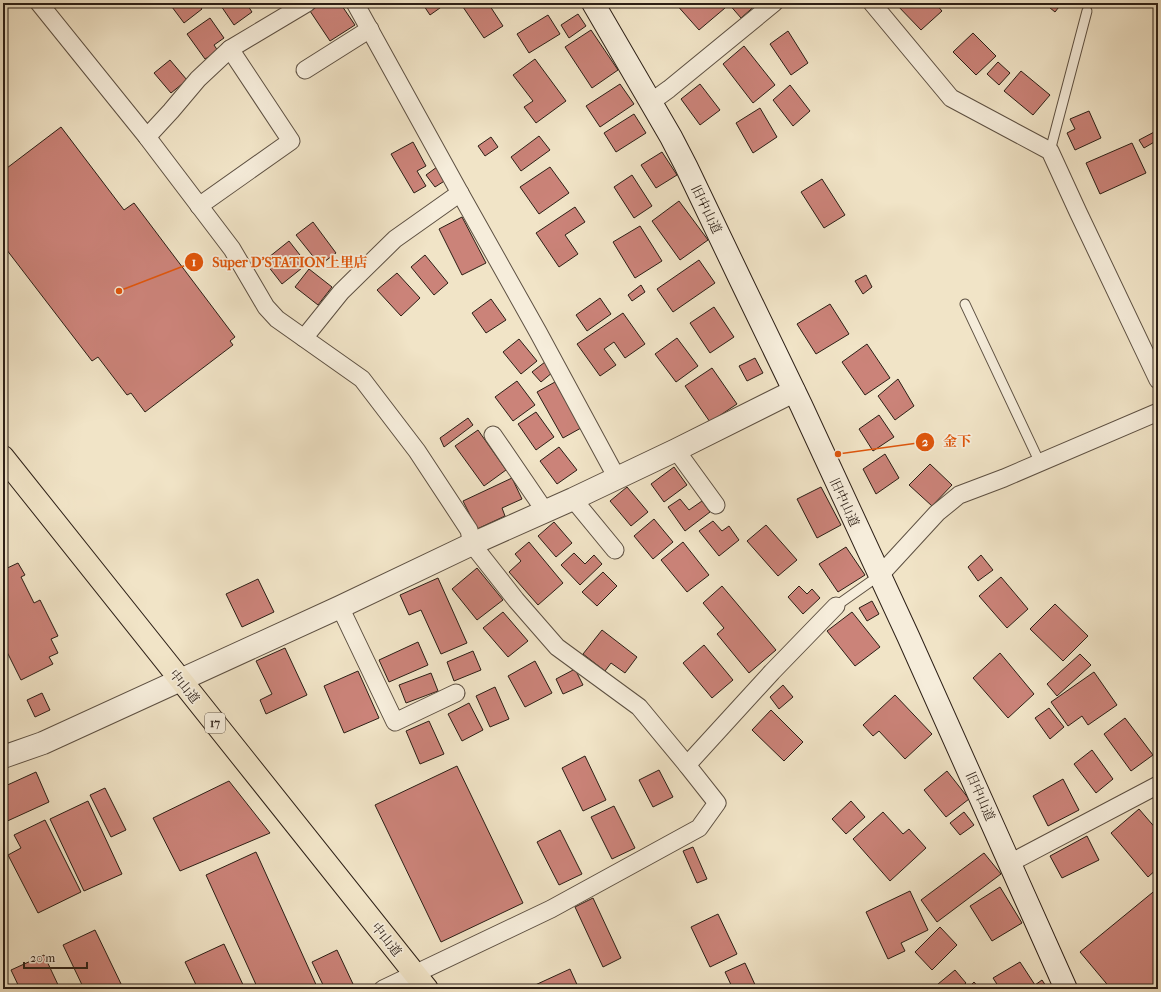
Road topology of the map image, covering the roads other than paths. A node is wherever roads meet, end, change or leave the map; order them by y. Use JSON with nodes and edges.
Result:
{"nodes":[{"id":1,"x":39,"y":3,"type":"edge"},
{"id":2,"x":307,"y":3,"type":"edge"},
{"id":3,"x":355,"y":3,"type":"edge"},
{"id":4,"x":594,"y":3,"type":"edge"},
{"id":5,"x":774,"y":3,"type":"edge"},
{"id":6,"x":872,"y":3,"type":"edge"},
{"id":7,"x":1087,"y":11,"type":"dead end"},
{"id":8,"x":370,"y":29,"type":"junction"},
{"id":9,"x":230,"y":49,"type":"junction"},
{"id":10,"x":305,"y":70,"type":"dead end"},
{"id":11,"x":651,"y":102,"type":"junction"},
{"id":12,"x":147,"y":137,"type":"junction"},
{"id":13,"x":1050,"y":151,"type":"junction"},
{"id":14,"x":460,"y":193,"type":"junction"},
{"id":15,"x":199,"y":206,"type":"junction"},
{"id":16,"x":966,"y":304,"type":"dead end"},
{"id":17,"x":304,"y":338,"type":"junction"},
{"id":18,"x":1158,"y":380,"type":"edge"},
{"id":19,"x":794,"y":391,"type":"junction"},
{"id":20,"x":1158,"y":412,"type":"edge"},
{"id":21,"x":493,"y":435,"type":"dead end"},
{"id":22,"x":676,"y":450,"type":"junction"},
{"id":23,"x":3,"y":457,"type":"edge"},
{"id":24,"x":1040,"y":463,"type":"junction"},
{"id":25,"x":617,"y":478,"type":"junction"},
{"id":26,"x":573,"y":499,"type":"junction"},
{"id":27,"x":716,"y":505,"type":"dead end"},
{"id":28,"x":545,"y":511,"type":"junction"},
{"id":29,"x":472,"y":544,"type":"junction"},
{"id":30,"x":615,"y":550,"type":"dead end"},
{"id":31,"x":880,"y":576,"type":"junction"},
{"id":32,"x":836,"y":606,"type":"joint"},
{"id":33,"x":340,"y":607,"type":"junction"},
{"id":34,"x":180,"y":680,"type":"junction"},
{"id":35,"x":456,"y":693,"type":"dead end"},
{"id":36,"x":3,"y":757,"type":"edge"},
{"id":37,"x":687,"y":765,"type":"junction"},
{"id":38,"x":1158,"y":784,"type":"edge"},
{"id":39,"x":1010,"y":863,"type":"junction"},
{"id":40,"x":421,"y":982,"type":"edge"},
{"id":41,"x":383,"y":989,"type":"edge"},
{"id":42,"x":1066,"y":989,"type":"edge"}],
"edges":[{"from":1,"to":12,"type":"street"},
{"from":2,"to":9,"type":"street"},
{"from":3,"to":8,"type":"street"},
{"from":4,"to":11,"type":"main road","name":"旧中山道"},
{"from":5,"to":11,"type":"street"},
{"from":6,"to":13,"type":"street"},
{"from":7,"to":13,"type":"lane"},
{"from":8,"to":10,"type":"street"},
{"from":8,"to":14,"type":"street"},
{"from":9,"to":12,"type":"street"},
{"from":9,"to":15,"type":"street"},
{"from":11,"to":19,"type":"main road","name":"旧中山道"},
{"from":12,"to":15,"type":"street"},
{"from":13,"to":18,"type":"street"},
{"from":14,"to":17,"type":"street"},
{"from":14,"to":25,"type":"street"},
{"from":15,"to":17,"type":"street"},
{"from":16,"to":24,"type":"lane"},
{"from":17,"to":29,"type":"street"},
{"from":19,"to":22,"type":"main road"},
{"from":19,"to":31,"type":"main road","name":"旧中山道"},
{"from":20,"to":24,"type":"street"},
{"from":21,"to":28,"type":"street"},
{"from":22,"to":25,"type":"main road"},
{"from":22,"to":27,"type":"street"},
{"from":23,"to":34,"type":"highway","name":"中山道","number":"17"},
{"from":24,"to":31,"type":"street"},
{"from":25,"to":26,"type":"main road"},
{"from":26,"to":28,"type":"main road"},
{"from":26,"to":30,"type":"street"},
{"from":28,"to":29,"type":"main road"},
{"from":29,"to":33,"type":"main road"},
{"from":29,"to":37,"type":"street"},
{"from":31,"to":32,"type":"lane"},
{"from":31,"to":39,"type":"main road","name":"旧中山道"},
{"from":32,"to":37,"type":"street"},
{"from":33,"to":34,"type":"main road"},
{"from":33,"to":35,"type":"street"},
{"from":34,"to":36,"type":"main road"},
{"from":34,"to":40,"type":"highway","name":"中山道","number":"17"},
{"from":37,"to":40,"type":"street"},
{"from":38,"to":39,"type":"street"},
{"from":39,"to":42,"type":"main road","name":"旧中山道"},
{"from":40,"to":41,"type":"street"}]}
